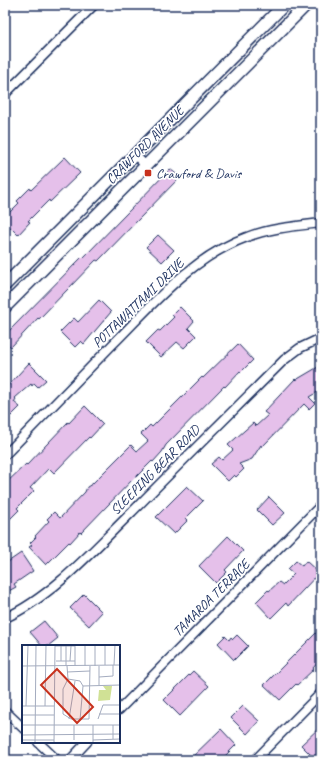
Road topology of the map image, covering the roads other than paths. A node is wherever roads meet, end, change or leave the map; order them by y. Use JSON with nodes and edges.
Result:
{"nodes":[{"id":1,"x":94,"y":5,"type":"edge"},
{"id":2,"x":284,"y":5,"type":"edge"},
{"id":3,"x":306,"y":5,"type":"edge"},
{"id":4,"x":5,"y":94,"type":"edge"},
{"id":5,"x":135,"y":155,"type":"junction"},
{"id":6,"x":146,"y":166,"type":"junction"},
{"id":7,"x":321,"y":223,"type":"edge"},
{"id":8,"x":5,"y":285,"type":"edge"},
{"id":9,"x":5,"y":307,"type":"edge"},
{"id":10,"x":321,"y":338,"type":"edge"},
{"id":11,"x":5,"y":455,"type":"edge"},
{"id":12,"x":321,"y":505,"type":"edge"},
{"id":13,"x":5,"y":618,"type":"edge"},
{"id":14,"x":321,"y":693,"type":"edge"},
{"id":15,"x":120,"y":709,"type":"edge"},
{"id":16,"x":5,"y":711,"type":"edge"},
{"id":17,"x":22,"y":727,"type":"edge"},
{"id":18,"x":39,"y":743,"type":"edge"},
{"id":19,"x":86,"y":743,"type":"edge"},
{"id":20,"x":57,"y":760,"type":"edge"},
{"id":21,"x":70,"y":760,"type":"edge"},
{"id":22,"x":255,"y":760,"type":"edge"}],
"edges":[{"from":1,"to":4,"type":"street"},
{"from":2,"to":5,"type":"main road","name":"CRAWFORD AVENUE"},
{"from":3,"to":6,"type":"main road","name":"CRAWFORD AVENUE"},
{"from":5,"to":6,"type":"street"},
{"from":5,"to":8,"type":"main road","name":"CRAWFORD AVENUE"},
{"from":6,"to":9,"type":"main road","name":"CRAWFORD AVENUE"},
{"from":7,"to":11,"type":"street","name":"POTTAWATTAMI DRIVE"},
{"from":10,"to":13,"type":"street","name":"SLEEPING BEAR ROAD"},
{"from":12,"to":15,"type":"street","name":"TAMAROA TERRACE"},
{"from":14,"to":22,"type":"street"},
{"from":16,"to":17,"type":"street"},
{"from":18,"to":20,"type":"street"},
{"from":19,"to":21,"type":"street"}]}
